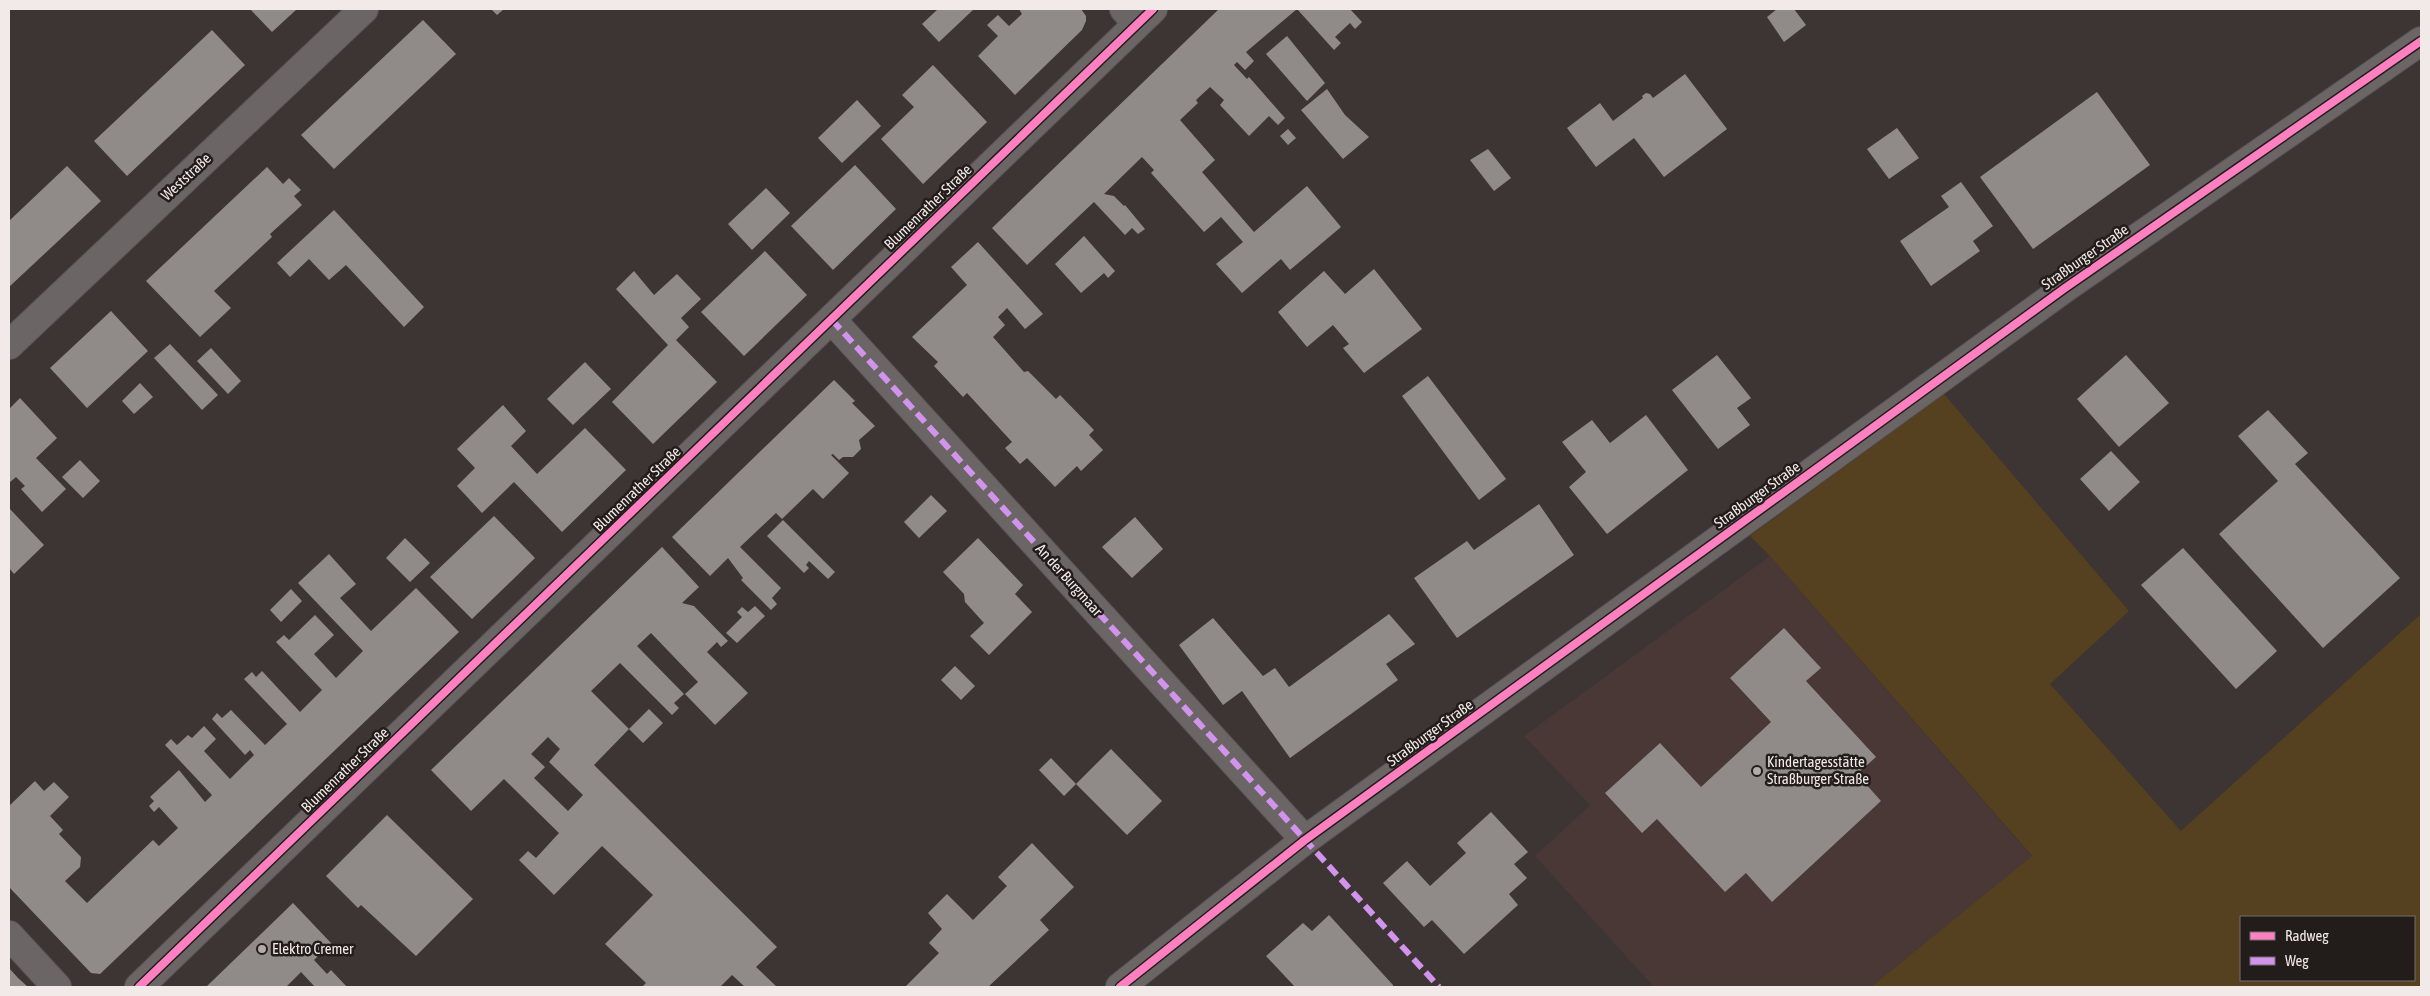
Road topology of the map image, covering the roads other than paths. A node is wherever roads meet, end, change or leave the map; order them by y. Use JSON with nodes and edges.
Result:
{"nodes":[{"id":1,"x":364,"y":9,"type":"edge"},
{"id":2,"x":1138,"y":14,"type":"edge"},
{"id":3,"x":2421,"y":40,"type":"edge"},
{"id":4,"x":832,"y":320,"type":"junction"},
{"id":5,"x":9,"y":345,"type":"edge"},
{"id":6,"x":1305,"y":840,"type":"junction"},
{"id":7,"x":9,"y":935,"type":"edge"},
{"id":8,"x":57,"y":987,"type":"edge"},
{"id":9,"x":139,"y":987,"type":"edge"},
{"id":10,"x":1120,"y":987,"type":"edge"}],
"edges":[{"from":1,"to":5,"type":"street","name":"Weststraße"},
{"from":2,"to":4,"type":"street","name":"Blumenrather Straße"},
{"from":3,"to":6,"type":"street","name":"Straßburger Straße"},
{"from":4,"to":6,"type":"street","name":"An der Burgmaar"},
{"from":4,"to":9,"type":"street","name":"Blumenrather Straße"},
{"from":6,"to":10,"type":"street","name":"Straßburger Straße"},
{"from":7,"to":8,"type":"street"}]}
